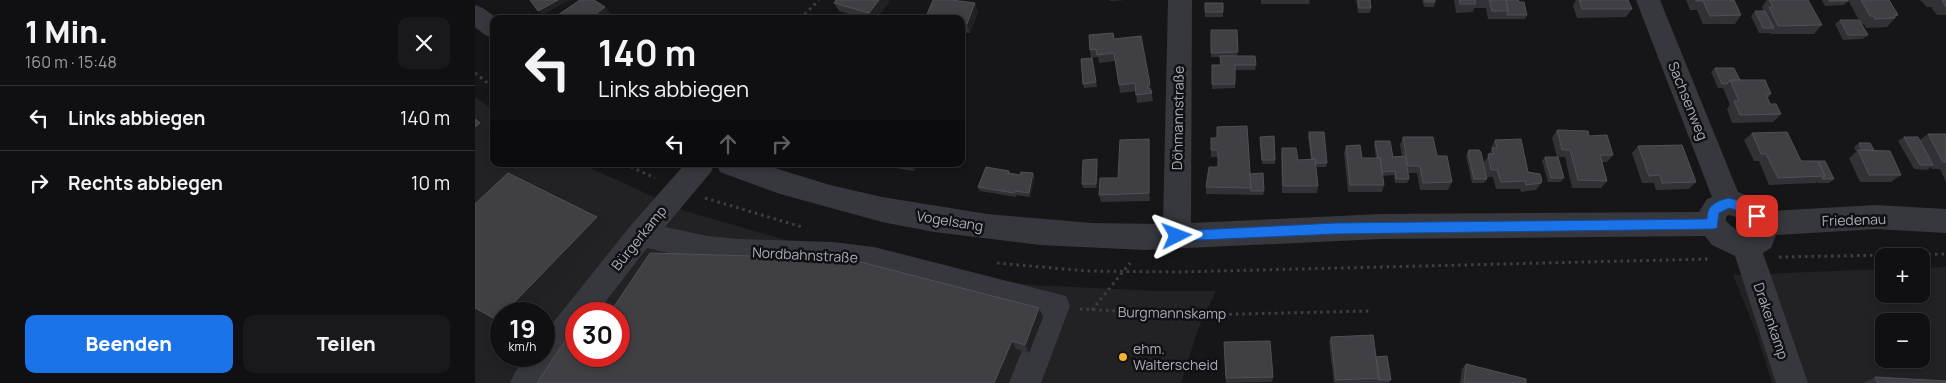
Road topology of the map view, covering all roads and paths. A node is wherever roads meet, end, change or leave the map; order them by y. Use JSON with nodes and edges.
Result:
{"nodes":[{"id":1,"x":819,"y":0,"type":"edge"},
{"id":2,"x":1180,"y":0,"type":"edge"},
{"id":3,"x":1648,"y":0,"type":"edge"},
{"id":4,"x":475,"y":14,"type":"edge"},
{"id":5,"x":804,"y":15,"type":"edge"},
{"id":6,"x":490,"y":27,"type":"edge"},
{"id":7,"x":475,"y":73,"type":"edge"},
{"id":8,"x":490,"y":85,"type":"edge"},
{"id":9,"x":698,"y":167,"type":"edge"},
{"id":10,"x":739,"y":167,"type":"edge"},
{"id":11,"x":1721,"y":214,"type":"junction"},
{"id":12,"x":1946,"y":221,"type":"edge"},
{"id":13,"x":641,"y":234,"type":"junction"},
{"id":14,"x":1177,"y":236,"type":"junction"},
{"id":15,"x":1146,"y":237,"type":"junction"},
{"id":16,"x":1753,"y":243,"type":"junction"},
{"id":17,"x":587,"y":302,"type":"edge"},
{"id":18,"x":1055,"y":306,"type":"junction"},
{"id":19,"x":1091,"y":311,"type":"junction"},
{"id":20,"x":1371,"y":311,"type":"dead end"},
{"id":21,"x":565,"y":331,"type":"edge"},
{"id":22,"x":526,"y":383,"type":"edge"},
{"id":23,"x":1025,"y":383,"type":"edge"},
{"id":24,"x":1792,"y":383,"type":"edge"}],
"edges":[{"from":1,"to":5,"type":"path"},
{"from":2,"to":14,"type":"street","name":"Döhmannstraße"},
{"from":3,"to":11,"type":"street","name":"Sachsenweg"},
{"from":4,"to":6,"type":"street"},
{"from":7,"to":8,"type":"path"},
{"from":9,"to":13,"type":"street","name":"Bürgerkamp"},
{"from":10,"to":15,"type":"street","name":"Vogelsang"},
{"from":11,"to":14,"type":"street"},
{"from":11,"to":16,"type":"street"},
{"from":11,"to":16,"type":"street"},
{"from":12,"to":16,"type":"street","name":"Friedenau"},
{"from":13,"to":17,"type":"street","name":"Bürgerkamp"},
{"from":13,"to":18,"type":"street","name":"Nordbahnstraße"},
{"from":14,"to":15,"type":"street","name":"Vogelsang"},
{"from":15,"to":19,"type":"path"},
{"from":16,"to":24,"type":"street","name":"Drakenkamp"},
{"from":18,"to":19,"type":"path","name":"Burgmannskamp"},
{"from":18,"to":23,"type":"street"},
{"from":19,"to":20,"type":"path","name":"Burgmannskamp"},
{"from":21,"to":22,"type":"street","name":"Bürgerkamp"}]}
